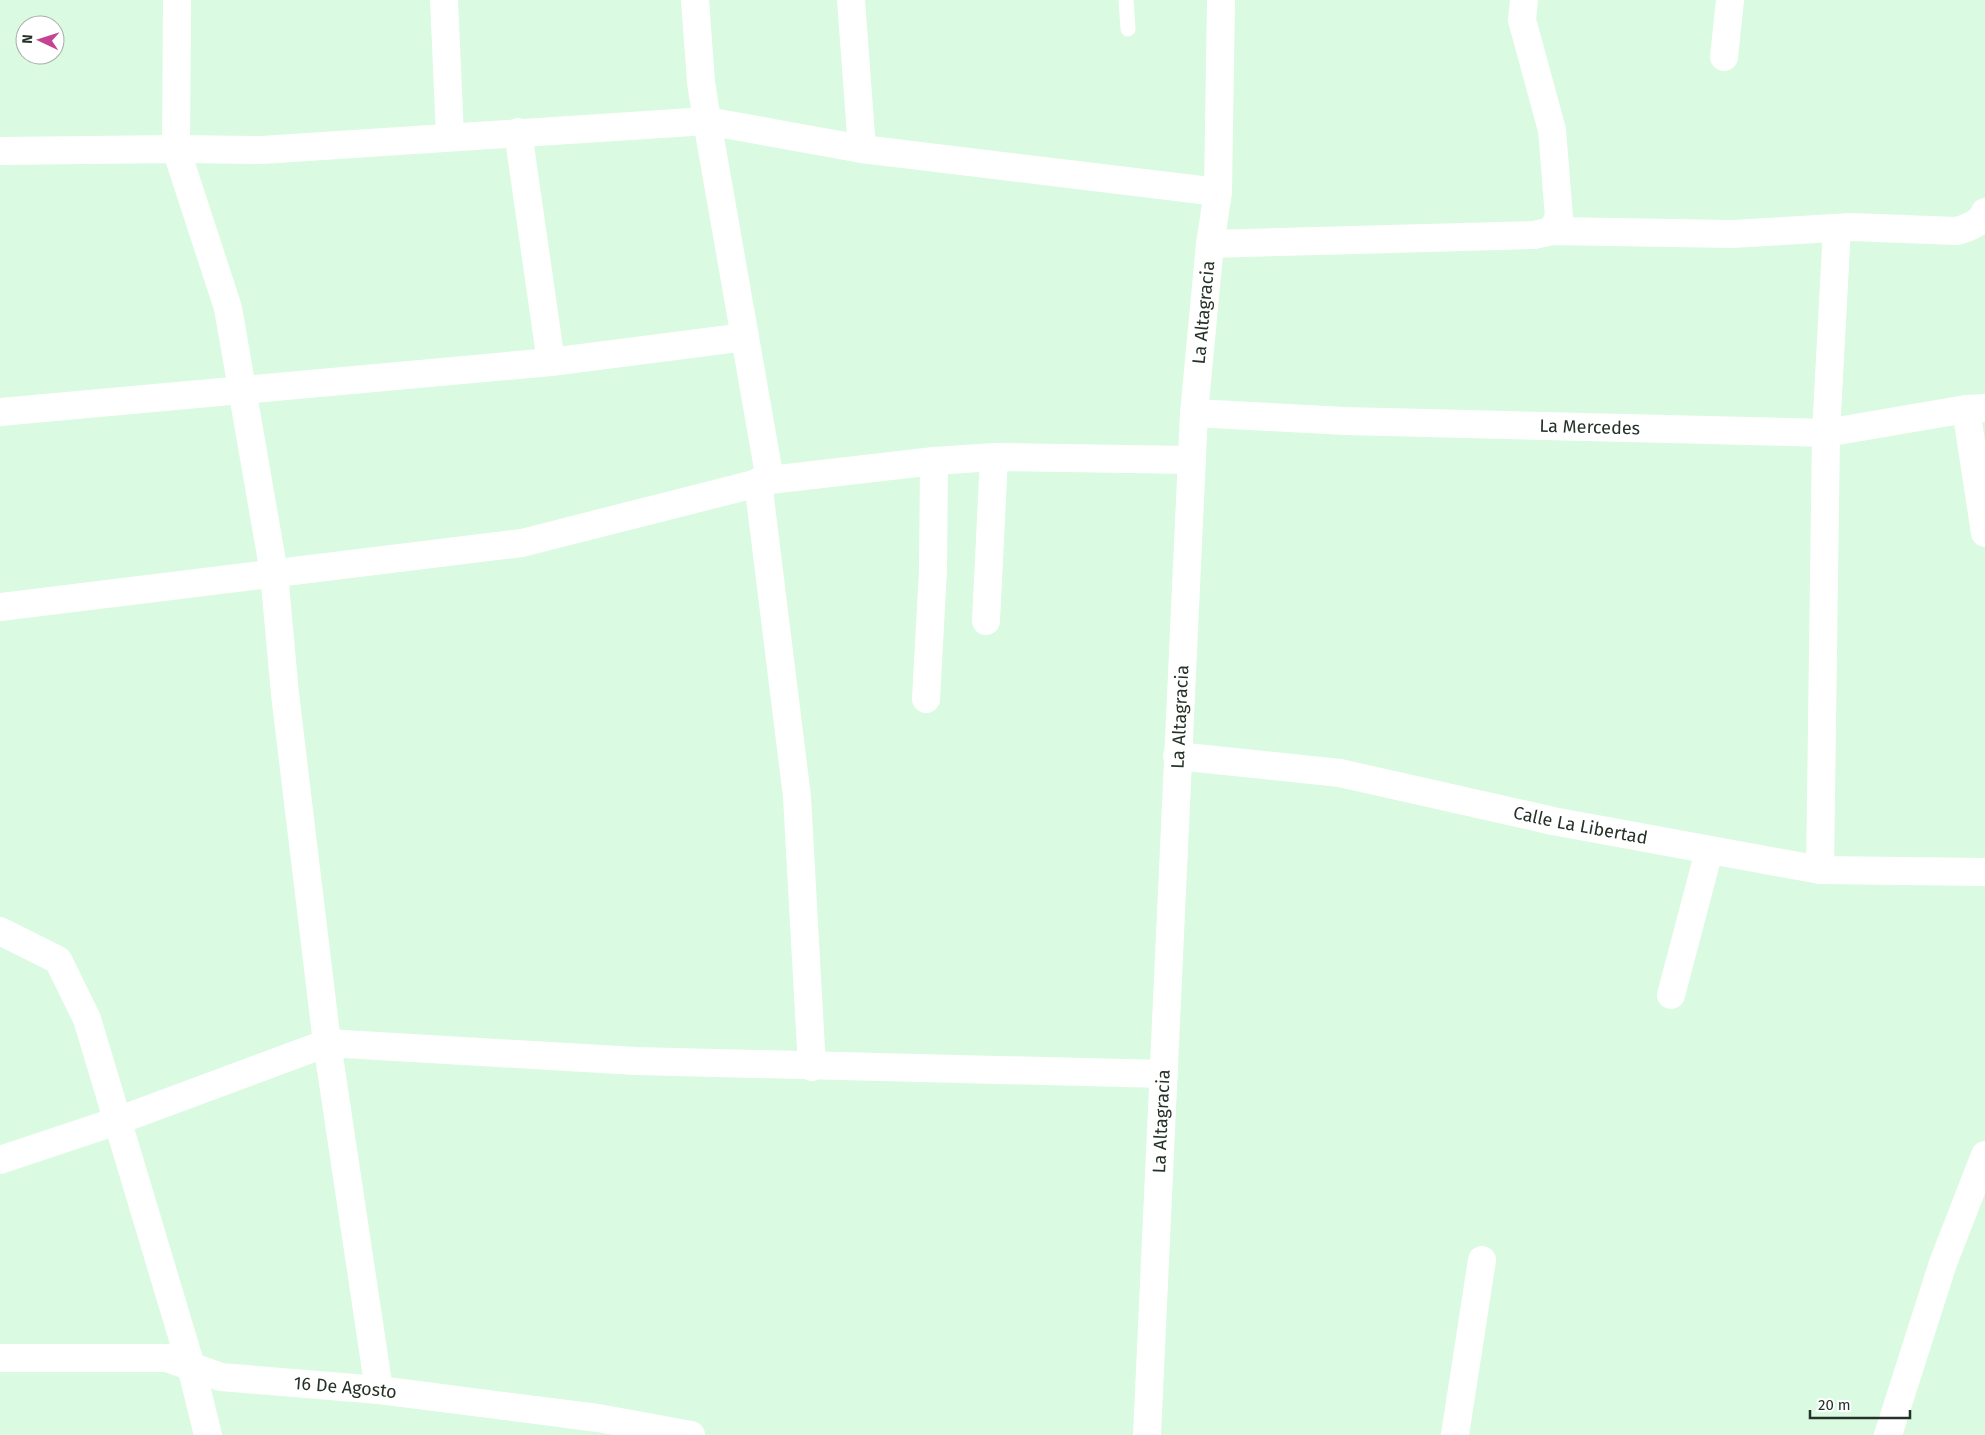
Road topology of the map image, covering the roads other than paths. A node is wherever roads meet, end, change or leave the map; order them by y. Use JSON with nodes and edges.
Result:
{"nodes":[{"id":1,"x":177,"y":0,"type":"edge"},
{"id":2,"x":444,"y":0,"type":"edge"},
{"id":3,"x":695,"y":0,"type":"edge"},
{"id":4,"x":851,"y":0,"type":"edge"},
{"id":5,"x":1126,"y":0,"type":"edge"},
{"id":6,"x":1221,"y":0,"type":"edge"},
{"id":7,"x":1524,"y":0,"type":"edge"},
{"id":8,"x":1730,"y":0,"type":"edge"},
{"id":9,"x":1128,"y":29,"type":"dead end"},
{"id":10,"x":1724,"y":57,"type":"dead end"},
{"id":11,"x":708,"y":121,"type":"junction"},
{"id":12,"x":518,"y":132,"type":"junction"},
{"id":13,"x":450,"y":136,"type":"junction"},
{"id":14,"x":176,"y":148,"type":"junction"},
{"id":15,"x":862,"y":149,"type":"junction"},
{"id":16,"x":0,"y":152,"type":"edge"},
{"id":17,"x":1218,"y":192,"type":"junction"},
{"id":18,"x":1985,"y":212,"type":"edge"},
{"id":19,"x":1837,"y":228,"type":"junction"},
{"id":20,"x":1552,"y":232,"type":"junction"},
{"id":21,"x":1210,"y":244,"type":"junction"},
{"id":22,"x":745,"y":336,"type":"junction"},
{"id":23,"x":551,"y":362,"type":"junction"},
{"id":24,"x":244,"y":390,"type":"junction"},
{"id":25,"x":1975,"y":409,"type":"edge"},
{"id":26,"x":0,"y":412,"type":"edge"},
{"id":27,"x":1194,"y":413,"type":"junction"},
{"id":28,"x":1826,"y":433,"type":"junction"},
{"id":29,"x":994,"y":457,"type":"junction"},
{"id":30,"x":1192,"y":460,"type":"junction"},
{"id":31,"x":934,"y":461,"type":"junction"},
{"id":32,"x":764,"y":481,"type":"junction"},
{"id":33,"x":1985,"y":533,"type":"edge"},
{"id":34,"x":274,"y":573,"type":"junction"},
{"id":35,"x":0,"y":607,"type":"edge"},
{"id":36,"x":986,"y":621,"type":"dead end"},
{"id":37,"x":926,"y":699,"type":"dead end"},
{"id":38,"x":1177,"y":756,"type":"junction"},
{"id":39,"x":1709,"y":851,"type":"junction"},
{"id":40,"x":1820,"y":870,"type":"junction"},
{"id":41,"x":1985,"y":872,"type":"edge"},
{"id":42,"x":0,"y":931,"type":"edge"},
{"id":43,"x":1671,"y":995,"type":"dead end"},
{"id":44,"x":327,"y":1042,"type":"junction"},
{"id":45,"x":812,"y":1067,"type":"junction"},
{"id":46,"x":1164,"y":1074,"type":"junction"},
{"id":47,"x":117,"y":1121,"type":"junction"},
{"id":48,"x":1985,"y":1155,"type":"edge"},
{"id":49,"x":0,"y":1160,"type":"edge"},
{"id":50,"x":1482,"y":1260,"type":"dead end"},
{"id":51,"x":0,"y":1358,"type":"edge"},
{"id":52,"x":191,"y":1366,"type":"junction"},
{"id":53,"x":379,"y":1390,"type":"junction"},
{"id":54,"x":208,"y":1435,"type":"edge"},
{"id":55,"x":691,"y":1435,"type":"edge"},
{"id":56,"x":1147,"y":1435,"type":"edge"},
{"id":57,"x":1454,"y":1435,"type":"edge"},
{"id":58,"x":1888,"y":1435,"type":"edge"}],
"edges":[{"from":1,"to":14,"type":"street"},
{"from":2,"to":13,"type":"street"},
{"from":3,"to":11,"type":"street"},
{"from":4,"to":15,"type":"street"},
{"from":5,"to":9,"type":"lane"},
{"from":6,"to":17,"type":"street","name":"La Altagracia"},
{"from":7,"to":20,"type":"street"},
{"from":8,"to":10,"type":"street"},
{"from":11,"to":12,"type":"street"},
{"from":11,"to":15,"type":"street"},
{"from":11,"to":22,"type":"street"},
{"from":12,"to":13,"type":"street"},
{"from":12,"to":23,"type":"street"},
{"from":13,"to":14,"type":"street"},
{"from":14,"to":16,"type":"street"},
{"from":14,"to":24,"type":"street"},
{"from":15,"to":17,"type":"street"},
{"from":17,"to":21,"type":"street","name":"La Altagracia"},
{"from":18,"to":19,"type":"street"},
{"from":19,"to":20,"type":"street"},
{"from":19,"to":28,"type":"street"},
{"from":20,"to":21,"type":"street"},
{"from":21,"to":27,"type":"street","name":"La Altagracia"},
{"from":22,"to":23,"type":"street"},
{"from":22,"to":32,"type":"street"},
{"from":23,"to":24,"type":"street"},
{"from":24,"to":26,"type":"street"},
{"from":24,"to":34,"type":"street"},
{"from":25,"to":28,"type":"street","name":"La Mercedes"},
{"from":25,"to":33,"type":"street"},
{"from":27,"to":28,"type":"street","name":"La Mercedes"},
{"from":27,"to":30,"type":"street","name":"La Altagracia"},
{"from":28,"to":40,"type":"street"},
{"from":29,"to":30,"type":"street"},
{"from":29,"to":31,"type":"street"},
{"from":29,"to":36,"type":"street"},
{"from":30,"to":38,"type":"street","name":"La Altagracia"},
{"from":31,"to":32,"type":"street"},
{"from":31,"to":37,"type":"street"},
{"from":32,"to":34,"type":"street"},
{"from":32,"to":45,"type":"street"},
{"from":34,"to":35,"type":"street"},
{"from":34,"to":44,"type":"street"},
{"from":38,"to":39,"type":"street","name":"Calle La Libertad"},
{"from":38,"to":46,"type":"street","name":"La Altagracia"},
{"from":39,"to":40,"type":"street","name":"Calle La Libertad"},
{"from":39,"to":43,"type":"street"},
{"from":40,"to":41,"type":"street","name":"Calle La Libertad"},
{"from":42,"to":47,"type":"street"},
{"from":44,"to":45,"type":"street"},
{"from":44,"to":47,"type":"street"},
{"from":44,"to":53,"type":"street"},
{"from":45,"to":46,"type":"street"},
{"from":46,"to":56,"type":"street","name":"La Altagracia"},
{"from":47,"to":49,"type":"street"},
{"from":47,"to":52,"type":"street"},
{"from":48,"to":58,"type":"street"},
{"from":50,"to":57,"type":"street"},
{"from":51,"to":52,"type":"street","name":"16 De Agosto"},
{"from":52,"to":53,"type":"street","name":"16 De Agosto"},
{"from":52,"to":54,"type":"street"},
{"from":53,"to":55,"type":"street","name":"16 De Agosto"}]}
